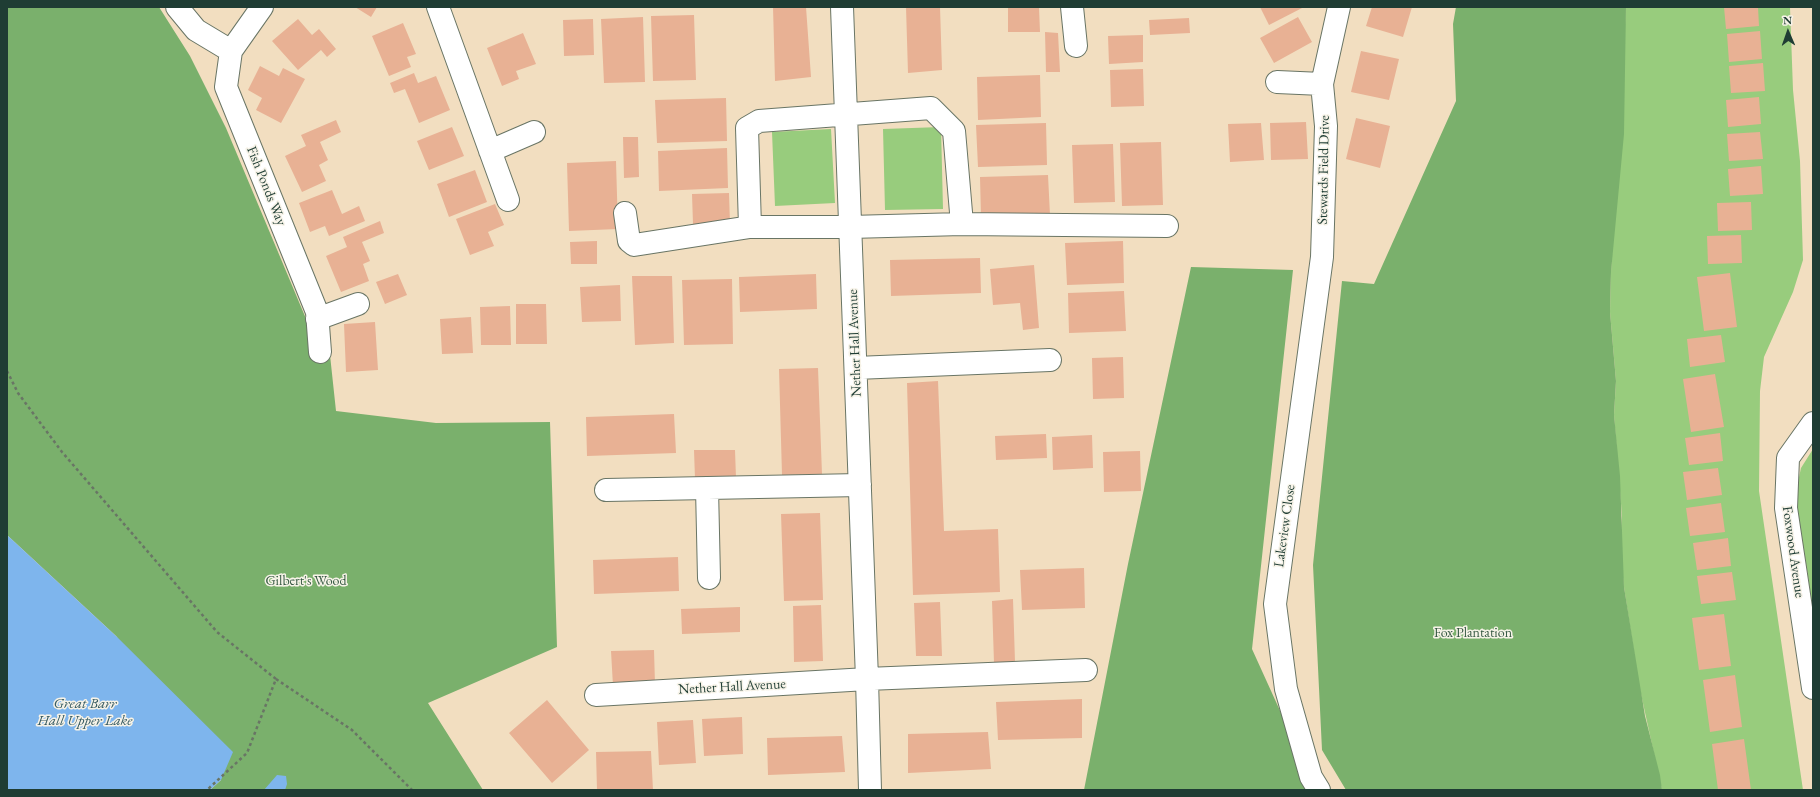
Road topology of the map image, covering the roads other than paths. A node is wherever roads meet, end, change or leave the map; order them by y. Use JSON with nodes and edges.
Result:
{"nodes":[{"id":1,"x":177,"y":7,"type":"edge"},
{"id":2,"x":262,"y":7,"type":"edge"},
{"id":3,"x":438,"y":7,"type":"edge"},
{"id":4,"x":842,"y":7,"type":"edge"},
{"id":5,"x":1072,"y":7,"type":"edge"},
{"id":6,"x":1340,"y":7,"type":"edge"},
{"id":7,"x":1076,"y":46,"type":"dead end"},
{"id":8,"x":231,"y":51,"type":"junction"},
{"id":9,"x":1278,"y":82,"type":"dead end"},
{"id":10,"x":1322,"y":84,"type":"junction"},
{"id":11,"x":846,"y":116,"type":"junction"},
{"id":12,"x":534,"y":132,"type":"dead end"},
{"id":13,"x":490,"y":151,"type":"junction"},
{"id":14,"x":508,"y":200,"type":"dead end"},
{"id":15,"x":625,"y":213,"type":"dead end"},
{"id":16,"x":962,"y":224,"type":"junction"},
{"id":17,"x":1167,"y":226,"type":"dead end"},
{"id":18,"x":750,"y":227,"type":"junction"},
{"id":19,"x":850,"y":227,"type":"junction"},
{"id":20,"x":1322,"y":257,"type":"joint"},
{"id":21,"x":358,"y":304,"type":"dead end"},
{"id":22,"x":317,"y":318,"type":"junction"},
{"id":23,"x":320,"y":352,"type":"dead end"},
{"id":24,"x":1050,"y":360,"type":"dead end"},
{"id":25,"x":856,"y":368,"type":"junction"},
{"id":26,"x":1813,"y":423,"type":"edge"},
{"id":27,"x":860,"y":485,"type":"junction"},
{"id":28,"x":707,"y":488,"type":"junction"},
{"id":29,"x":606,"y":490,"type":"dead end"},
{"id":30,"x":709,"y":578,"type":"dead end"},
{"id":31,"x":1086,"y":670,"type":"dead end"},
{"id":32,"x":867,"y":679,"type":"junction"},
{"id":33,"x":1813,"y":688,"type":"edge"},
{"id":34,"x":596,"y":695,"type":"dead end"},
{"id":35,"x":870,"y":790,"type":"edge"},
{"id":36,"x":1319,"y":790,"type":"edge"}],
"edges":[{"from":1,"to":8,"type":"street"},
{"from":2,"to":8,"type":"street","name":"Fish Ponds Way"},
{"from":3,"to":13,"type":"street"},
{"from":4,"to":11,"type":"street","name":"Nether Hall Avenue"},
{"from":5,"to":7,"type":"street"},
{"from":6,"to":10,"type":"street","name":"Stewards Field Drive"},
{"from":8,"to":22,"type":"street","name":"Fish Ponds Way"},
{"from":9,"to":10,"type":"street"},
{"from":10,"to":20,"type":"street","name":"Stewards Field Drive"},
{"from":11,"to":16,"type":"street"},
{"from":11,"to":18,"type":"street"},
{"from":11,"to":19,"type":"street","name":"Nether Hall Avenue"},
{"from":12,"to":13,"type":"street"},
{"from":13,"to":14,"type":"street"},
{"from":15,"to":18,"type":"street"},
{"from":16,"to":17,"type":"street"},
{"from":16,"to":19,"type":"street"},
{"from":18,"to":19,"type":"street"},
{"from":19,"to":25,"type":"street","name":"Nether Hall Avenue"},
{"from":20,"to":36,"type":"street","name":"Lakeview Close"},
{"from":21,"to":22,"type":"street"},
{"from":22,"to":23,"type":"street","name":"Fish Ponds Way"},
{"from":24,"to":25,"type":"street"},
{"from":25,"to":27,"type":"street","name":"Nether Hall Avenue"},
{"from":26,"to":33,"type":"street","name":"Foxwood Avenue"},
{"from":27,"to":28,"type":"street"},
{"from":27,"to":32,"type":"street","name":"Nether Hall Avenue"},
{"from":28,"to":29,"type":"street"},
{"from":28,"to":30,"type":"street"},
{"from":31,"to":32,"type":"street","name":"Nether Hall Avenue"},
{"from":32,"to":34,"type":"street","name":"Nether Hall Avenue"},
{"from":32,"to":35,"type":"street","name":"Nether Hall Avenue"}]}
